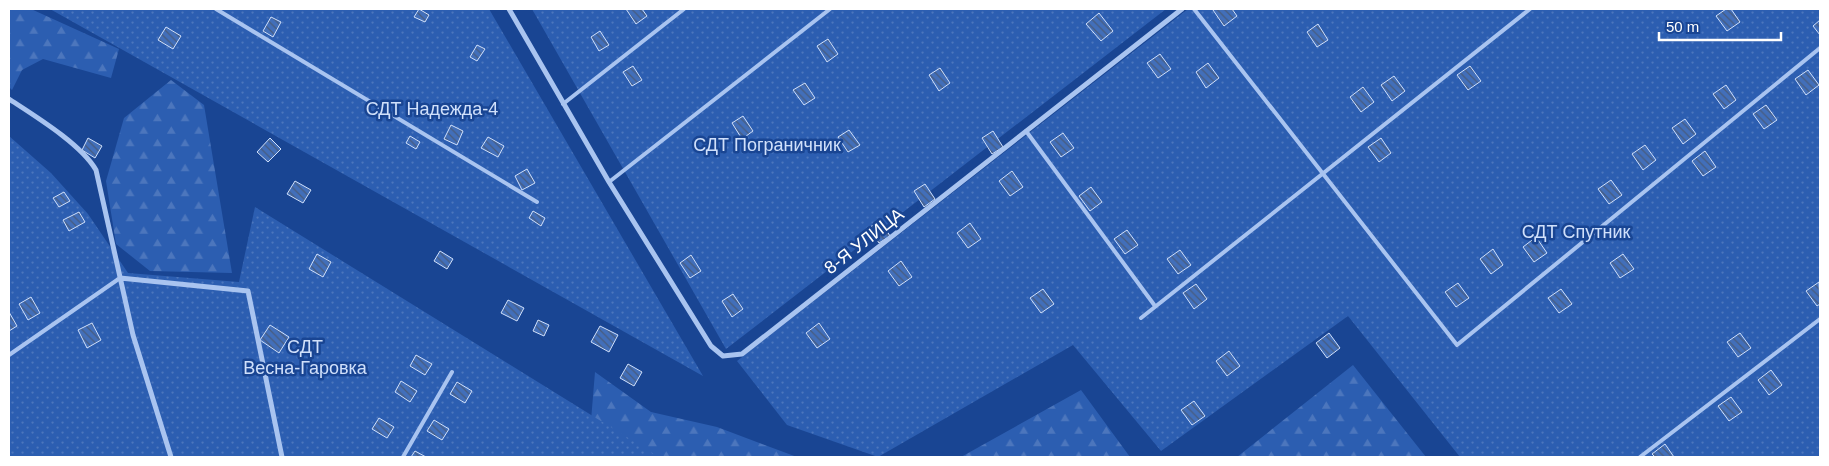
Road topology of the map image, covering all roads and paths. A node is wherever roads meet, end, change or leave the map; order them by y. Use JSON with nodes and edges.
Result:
{"nodes":[{"id":1,"x":216,"y":9,"type":"edge"},
{"id":2,"x":508,"y":9,"type":"edge"},
{"id":3,"x":684,"y":9,"type":"edge"},
{"id":4,"x":830,"y":9,"type":"edge"},
{"id":5,"x":1182,"y":9,"type":"edge"},
{"id":6,"x":1194,"y":9,"type":"edge"},
{"id":7,"x":1530,"y":9,"type":"edge"},
{"id":8,"x":1820,"y":48,"type":"edge"},
{"id":9,"x":9,"y":99,"type":"edge"},
{"id":10,"x":563,"y":104,"type":"junction"},
{"id":11,"x":1026,"y":131,"type":"junction"},
{"id":12,"x":1323,"y":173,"type":"junction"},
{"id":13,"x":608,"y":182,"type":"junction"},
{"id":14,"x":537,"y":202,"type":"dead end"},
{"id":15,"x":120,"y":278,"type":"junction"},
{"id":16,"x":1155,"y":306,"type":"junction"},
{"id":17,"x":1141,"y":318,"type":"dead end"},
{"id":18,"x":1820,"y":319,"type":"edge"},
{"id":19,"x":9,"y":355,"type":"edge"},
{"id":20,"x":452,"y":372,"type":"dead end"},
{"id":21,"x":171,"y":457,"type":"edge"},
{"id":22,"x":282,"y":457,"type":"edge"},
{"id":23,"x":403,"y":457,"type":"edge"},
{"id":24,"x":1640,"y":457,"type":"edge"}],
"edges":[{"from":1,"to":14,"type":"lane"},
{"from":2,"to":10,"type":"street","name":"8-Я УЛИЦА"},
{"from":3,"to":10,"type":"lane"},
{"from":4,"to":13,"type":"lane"},
{"from":5,"to":11,"type":"street","name":"8-Я УЛИЦА"},
{"from":6,"to":12,"type":"lane"},
{"from":7,"to":12,"type":"lane"},
{"from":8,"to":12,"type":"lane"},
{"from":9,"to":15,"type":"street"},
{"from":10,"to":13,"type":"street","name":"8-Я УЛИЦА"},
{"from":11,"to":13,"type":"street","name":"8-Я УЛИЦА"},
{"from":11,"to":16,"type":"lane"},
{"from":12,"to":16,"type":"lane"},
{"from":15,"to":19,"type":"lane"},
{"from":15,"to":21,"type":"street"},
{"from":15,"to":22,"type":"street"},
{"from":16,"to":17,"type":"lane"},
{"from":18,"to":24,"type":"lane"},
{"from":20,"to":23,"type":"lane"}]}
